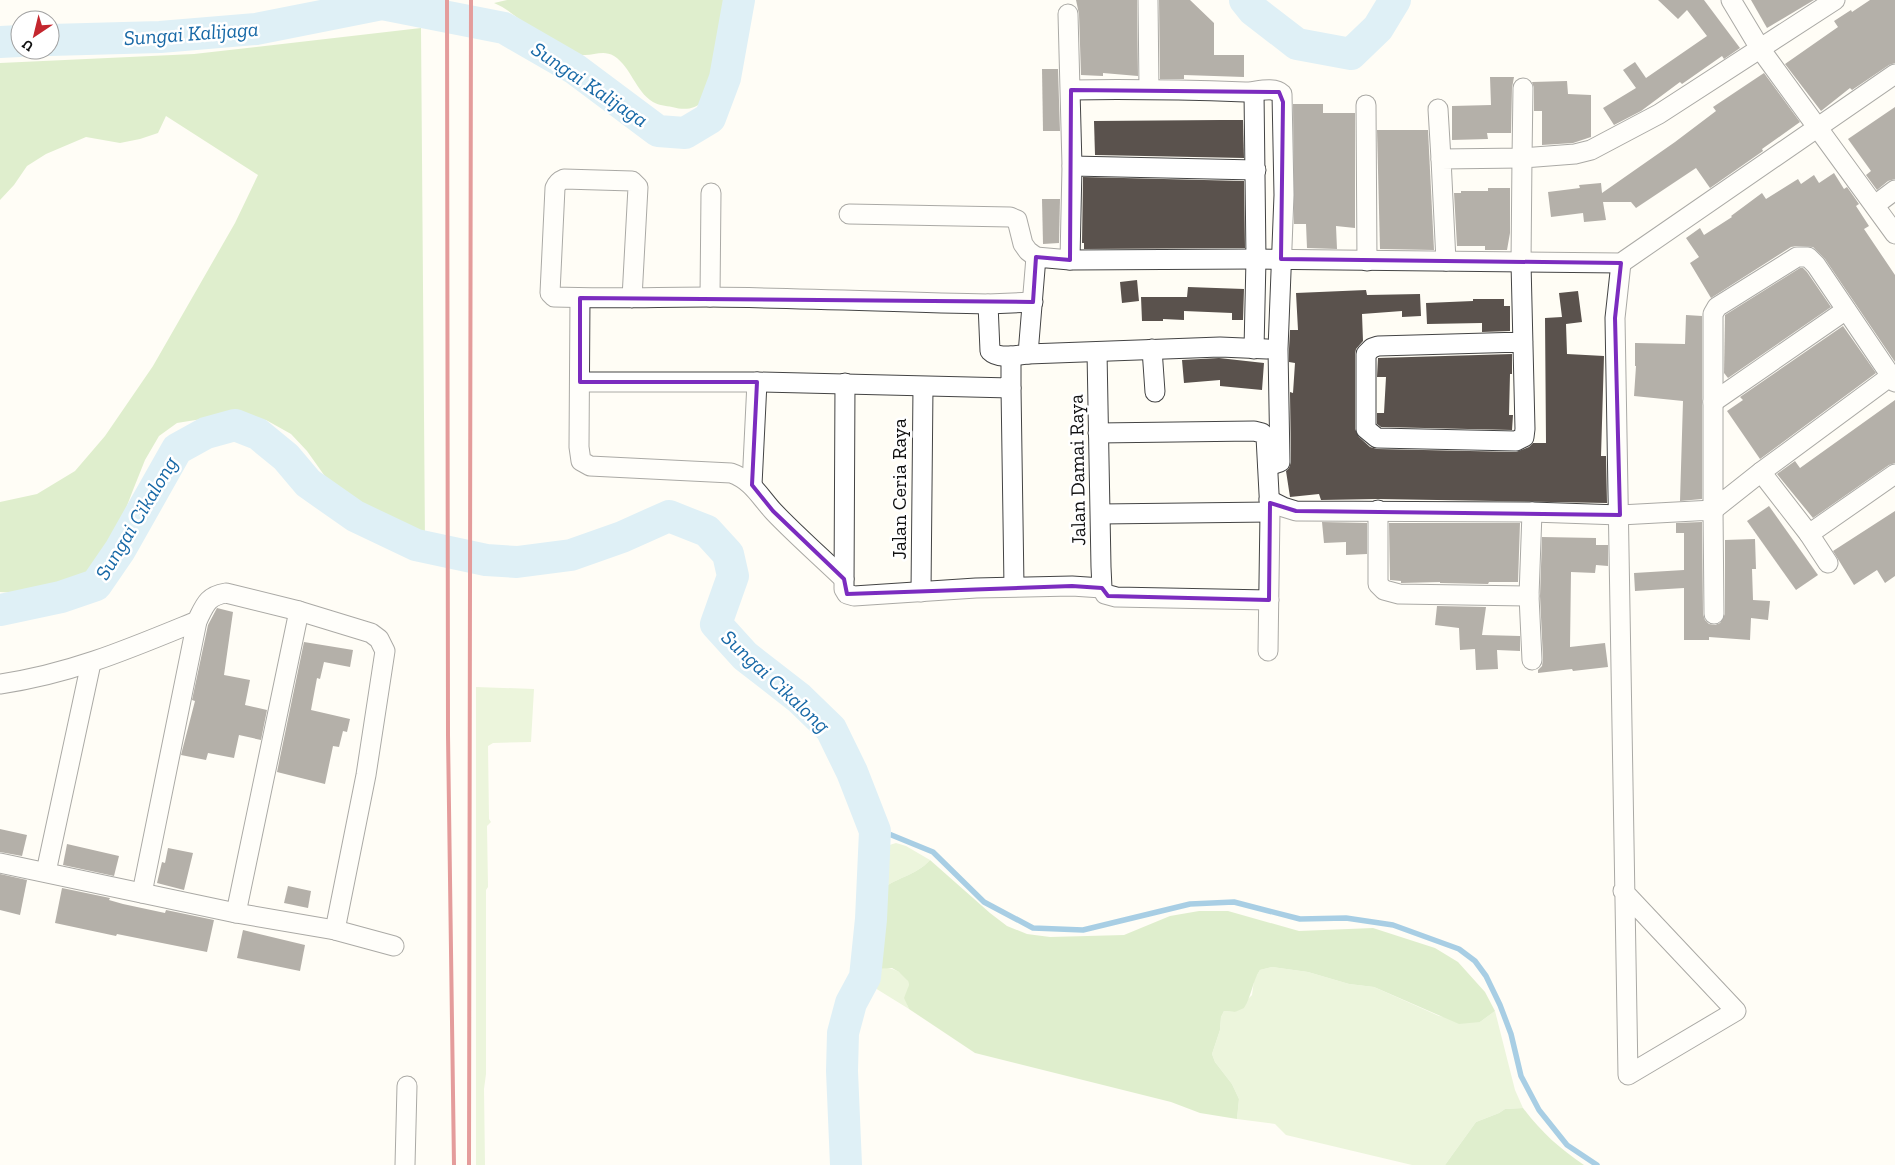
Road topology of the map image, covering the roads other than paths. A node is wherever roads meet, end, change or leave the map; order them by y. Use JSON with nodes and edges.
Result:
{"nodes":[{"id":1,"x":1148,"y":0,"type":"edge"},
{"id":2,"x":1731,"y":0,"type":"edge"},
{"id":3,"x":1829,"y":2,"type":"edge"},
{"id":4,"x":1068,"y":14,"type":"dead end"},
{"id":5,"x":1761,"y":50,"type":"junction"},
{"id":6,"x":1895,"y":74,"type":"edge"},
{"id":7,"x":1523,"y":88,"type":"dead end"},
{"id":8,"x":1149,"y":89,"type":"junction"},
{"id":9,"x":1071,"y":90,"type":"junction"},
{"id":10,"x":1254,"y":92,"type":"junction"},
{"id":11,"x":1366,"y":106,"type":"dead end"},
{"id":12,"x":1438,"y":109,"type":"dead end"},
{"id":13,"x":1817,"y":129,"type":"junction"},
{"id":14,"x":1522,"y":158,"type":"junction"},
{"id":15,"x":1441,"y":159,"type":"junction"},
{"id":16,"x":1072,"y":166,"type":"junction"},
{"id":17,"x":1256,"y":170,"type":"junction"},
{"id":18,"x":1895,"y":190,"type":"edge"},
{"id":19,"x":711,"y":194,"type":"dead end"},
{"id":20,"x":1875,"y":205,"type":"junction"},
{"id":21,"x":850,"y":214,"type":"dead end"},
{"id":22,"x":1895,"y":234,"type":"edge"},
{"id":23,"x":1036,"y":257,"type":"junction"},
{"id":24,"x":1256,"y":259,"type":"junction"},
{"id":25,"x":1281,"y":259,"type":"junction"},
{"id":26,"x":1070,"y":260,"type":"junction"},
{"id":27,"x":1366,"y":261,"type":"junction"},
{"id":28,"x":1446,"y":261,"type":"junction"},
{"id":29,"x":1521,"y":263,"type":"junction"},
{"id":30,"x":1621,"y":263,"type":"junction"},
{"id":31,"x":710,"y":297,"type":"junction"},
{"id":32,"x":580,"y":298,"type":"junction"},
{"id":33,"x":632,"y":298,"type":"junction"},
{"id":34,"x":1033,"y":302,"type":"junction"},
{"id":35,"x":988,"y":304,"type":"junction"},
{"id":36,"x":1846,"y":310,"type":"junction"},
{"id":37,"x":1523,"y":342,"type":"junction"},
{"id":38,"x":1254,"y":349,"type":"junction"},
{"id":39,"x":1278,"y":349,"type":"junction"},
{"id":40,"x":1152,"y":350,"type":"junction"},
{"id":41,"x":1097,"y":352,"type":"junction"},
{"id":42,"x":1020,"y":355,"type":"junction"},
{"id":43,"x":1893,"y":379,"type":"edge"},
{"id":44,"x":580,"y":382,"type":"junction"},
{"id":45,"x":757,"y":382,"type":"junction"},
{"id":46,"x":845,"y":383,"type":"junction"},
{"id":47,"x":922,"y":387,"type":"junction"},
{"id":48,"x":1011,"y":388,"type":"junction"},
{"id":49,"x":1155,"y":392,"type":"dead end"},
{"id":50,"x":1713,"y":402,"type":"junction"},
{"id":51,"x":1098,"y":433,"type":"junction"},
{"id":52,"x":1268,"y":466,"type":"junction"},
{"id":53,"x":1760,"y":472,"type":"junction"},
{"id":54,"x":1895,"y":474,"type":"edge"},
{"id":55,"x":752,"y":485,"type":"junction"},
{"id":56,"x":1275,"y":506,"type":"junction"},
{"id":57,"x":1378,"y":510,"type":"junction"},
{"id":58,"x":1713,"y":510,"type":"junction"},
{"id":59,"x":1532,"y":512,"type":"junction"},
{"id":60,"x":1101,"y":514,"type":"junction"},
{"id":61,"x":1620,"y":515,"type":"junction"},
{"id":62,"x":1809,"y":534,"type":"junction"},
{"id":63,"x":1828,"y":563,"type":"dead end"},
{"id":64,"x":844,"y":579,"type":"junction"},
{"id":65,"x":1014,"y":586,"type":"junction"},
{"id":66,"x":1102,"y":588,"type":"junction"},
{"id":67,"x":921,"y":592,"type":"junction"},
{"id":68,"x":1528,"y":596,"type":"junction"},
{"id":69,"x":1269,"y":600,"type":"junction"},
{"id":70,"x":299,"y":611,"type":"junction"},
{"id":71,"x":1714,"y":614,"type":"dead end"},
{"id":72,"x":196,"y":621,"type":"junction"},
{"id":73,"x":1268,"y":651,"type":"dead end"},
{"id":74,"x":1532,"y":660,"type":"dead end"},
{"id":75,"x":92,"y":663,"type":"junction"},
{"id":76,"x":0,"y":684,"type":"edge"},
{"id":77,"x":0,"y":863,"type":"edge"},
{"id":78,"x":46,"y":872,"type":"junction"},
{"id":79,"x":1623,"y":891,"type":"junction"},
{"id":80,"x":142,"y":893,"type":"junction"},
{"id":81,"x":236,"y":913,"type":"junction"},
{"id":82,"x":336,"y":930,"type":"junction"},
{"id":83,"x":394,"y":946,"type":"dead end"},
{"id":84,"x":407,"y":1086,"type":"dead end"},
{"id":85,"x":405,"y":1165,"type":"edge"}],
"edges":[{"from":1,"to":8,"type":"street"},
{"from":2,"to":5,"type":"street"},
{"from":3,"to":5,"type":"street"},
{"from":4,"to":9,"type":"street"},
{"from":5,"to":13,"type":"street"},
{"from":5,"to":14,"type":"street"},
{"from":6,"to":13,"type":"street"},
{"from":7,"to":14,"type":"street"},
{"from":8,"to":9,"type":"street"},
{"from":8,"to":10,"type":"street"},
{"from":9,"to":16,"type":"street"},
{"from":10,"to":17,"type":"street"},
{"from":10,"to":25,"type":"street"},
{"from":11,"to":27,"type":"street"},
{"from":12,"to":15,"type":"street"},
{"from":13,"to":20,"type":"street"},
{"from":13,"to":30,"type":"street"},
{"from":14,"to":15,"type":"street"},
{"from":14,"to":29,"type":"street"},
{"from":15,"to":28,"type":"street"},
{"from":16,"to":17,"type":"street"},
{"from":16,"to":26,"type":"street"},
{"from":17,"to":24,"type":"street"},
{"from":18,"to":20,"type":"street"},
{"from":19,"to":31,"type":"street"},
{"from":20,"to":22,"type":"street"},
{"from":21,"to":23,"type":"street"},
{"from":23,"to":26,"type":"street"},
{"from":23,"to":34,"type":"street"},
{"from":24,"to":25,"type":"street"},
{"from":24,"to":26,"type":"street"},
{"from":24,"to":38,"type":"street"},
{"from":25,"to":27,"type":"street"},
{"from":25,"to":39,"type":"street"},
{"from":27,"to":28,"type":"street"},
{"from":28,"to":29,"type":"street"},
{"from":29,"to":30,"type":"street"},
{"from":29,"to":37,"type":"street"},
{"from":30,"to":61,"type":"street"},
{"from":31,"to":33,"type":"street"},
{"from":31,"to":35,"type":"street"},
{"from":32,"to":33,"type":"street"},
{"from":32,"to":33,"type":"street"},
{"from":32,"to":44,"type":"street"},
{"from":34,"to":35,"type":"street"},
{"from":34,"to":42,"type":"street"},
{"from":35,"to":42,"type":"street"},
{"from":36,"to":43,"type":"street"},
{"from":36,"to":50,"type":"street"},
{"from":36,"to":50,"type":"street"},
{"from":37,"to":37,"type":"street"},
{"from":38,"to":39,"type":"street"},
{"from":38,"to":40,"type":"street"},
{"from":39,"to":52,"type":"street"},
{"from":40,"to":41,"type":"street"},
{"from":40,"to":49,"type":"street"},
{"from":41,"to":42,"type":"street"},
{"from":41,"to":51,"type":"street","name":"Jalan Damai Raya"},
{"from":42,"to":48,"type":"street"},
{"from":43,"to":53,"type":"street"},
{"from":44,"to":45,"type":"street"},
{"from":44,"to":55,"type":"street"},
{"from":45,"to":46,"type":"street"},
{"from":45,"to":55,"type":"street"},
{"from":46,"to":47,"type":"street"},
{"from":46,"to":64,"type":"street"},
{"from":47,"to":48,"type":"street"},
{"from":47,"to":67,"type":"street","name":"Jalan Ceria Raya"},
{"from":48,"to":65,"type":"street"},
{"from":50,"to":58,"type":"street"},
{"from":51,"to":52,"type":"street"},
{"from":51,"to":60,"type":"street","name":"Jalan Damai Raya"},
{"from":52,"to":56,"type":"street"},
{"from":53,"to":58,"type":"street"},
{"from":53,"to":62,"type":"street"},
{"from":54,"to":62,"type":"street"},
{"from":55,"to":64,"type":"street"},
{"from":56,"to":57,"type":"street"},
{"from":56,"to":60,"type":"street"},
{"from":56,"to":69,"type":"street"},
{"from":57,"to":59,"type":"street"},
{"from":57,"to":68,"type":"street"},
{"from":58,"to":61,"type":"street"},
{"from":58,"to":71,"type":"street"},
{"from":59,"to":61,"type":"street"},
{"from":59,"to":68,"type":"street"},
{"from":60,"to":66,"type":"street","name":"Jalan Damai Raya"},
{"from":61,"to":79,"type":"street"},
{"from":62,"to":63,"type":"street"},
{"from":64,"to":67,"type":"street"},
{"from":65,"to":66,"type":"street"},
{"from":65,"to":67,"type":"street"},
{"from":66,"to":69,"type":"street"},
{"from":68,"to":74,"type":"street"},
{"from":69,"to":73,"type":"street"},
{"from":70,"to":72,"type":"street"},
{"from":70,"to":81,"type":"street"},
{"from":70,"to":82,"type":"street"},
{"from":72,"to":75,"type":"street"},
{"from":72,"to":80,"type":"street"},
{"from":75,"to":76,"type":"street"},
{"from":75,"to":78,"type":"street"},
{"from":77,"to":78,"type":"street"},
{"from":78,"to":80,"type":"street"},
{"from":79,"to":79,"type":"street"},
{"from":80,"to":81,"type":"street"},
{"from":81,"to":82,"type":"street"},
{"from":82,"to":83,"type":"street"},
{"from":84,"to":85,"type":"street"}]}
